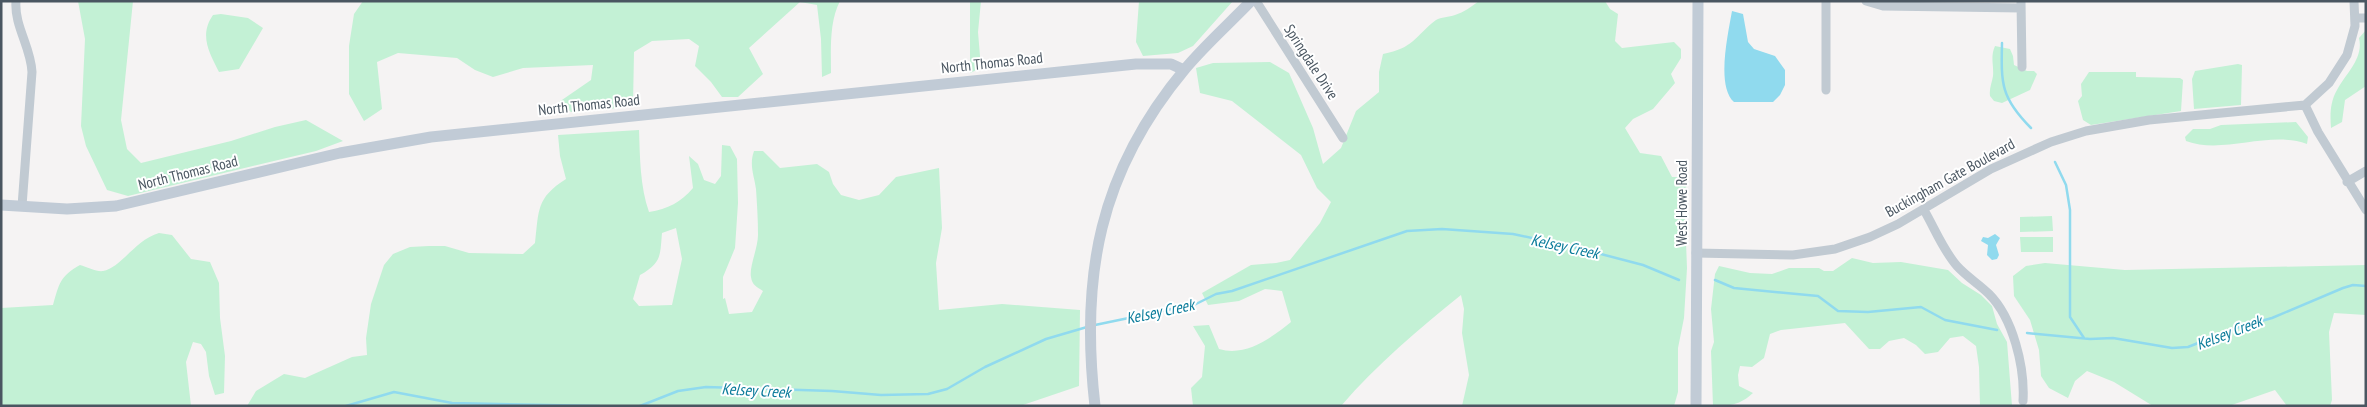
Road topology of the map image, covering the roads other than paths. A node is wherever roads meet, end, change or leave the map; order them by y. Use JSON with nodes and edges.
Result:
{"nodes":[{"id":1,"x":16,"y":1,"type":"edge"},
{"id":2,"x":1251,"y":1,"type":"edge"},
{"id":3,"x":1256,"y":1,"type":"edge"},
{"id":4,"x":1698,"y":1,"type":"edge"},
{"id":5,"x":1826,"y":1,"type":"edge"},
{"id":6,"x":1866,"y":1,"type":"edge"},
{"id":7,"x":2354,"y":1,"type":"edge"},
{"id":8,"x":1951,"y":4,"type":"edge"},
{"id":9,"x":2021,"y":4,"type":"edge"},
{"id":10,"x":2355,"y":18,"type":"junction"},
{"id":11,"x":2366,"y":18,"type":"edge"},
{"id":12,"x":2022,"y":67,"type":"dead end"},
{"id":13,"x":1184,"y":70,"type":"junction"},
{"id":14,"x":1826,"y":90,"type":"dead end"},
{"id":15,"x":2305,"y":105,"type":"junction"},
{"id":16,"x":1344,"y":138,"type":"dead end"},
{"id":17,"x":2366,"y":171,"type":"edge"},
{"id":18,"x":2347,"y":182,"type":"junction"},
{"id":19,"x":1,"y":205,"type":"edge"},
{"id":20,"x":22,"y":206,"type":"junction"},
{"id":21,"x":1924,"y":210,"type":"junction"},
{"id":22,"x":2366,"y":210,"type":"edge"},
{"id":23,"x":1696,"y":254,"type":"junction"},
{"id":24,"x":2023,"y":401,"type":"dead end"},
{"id":25,"x":1095,"y":406,"type":"edge"},
{"id":26,"x":1696,"y":406,"type":"edge"}],
"edges":[{"from":1,"to":20,"type":"street"},
{"from":2,"to":13,"type":"street"},
{"from":3,"to":16,"type":"street","name":"Springdale Drive"},
{"from":4,"to":23,"type":"street","name":"West Howe Road"},
{"from":5,"to":14,"type":"street"},
{"from":6,"to":8,"type":"street"},
{"from":7,"to":10,"type":"street"},
{"from":8,"to":9,"type":"street"},
{"from":9,"to":12,"type":"street"},
{"from":10,"to":11,"type":"street"},
{"from":10,"to":15,"type":"street"},
{"from":13,"to":20,"type":"street","name":"North Thomas Road"},
{"from":13,"to":25,"type":"street"},
{"from":15,"to":18,"type":"street"},
{"from":15,"to":21,"type":"street","name":"Buckingham Gate Boulevard"},
{"from":17,"to":18,"type":"street"},
{"from":18,"to":22,"type":"street"},
{"from":19,"to":20,"type":"street","name":"North Thomas Road"},
{"from":21,"to":23,"type":"street","name":"Buckingham Gate Boulevard"},
{"from":21,"to":24,"type":"street"},
{"from":23,"to":26,"type":"street","name":"West Howe Road"}]}
